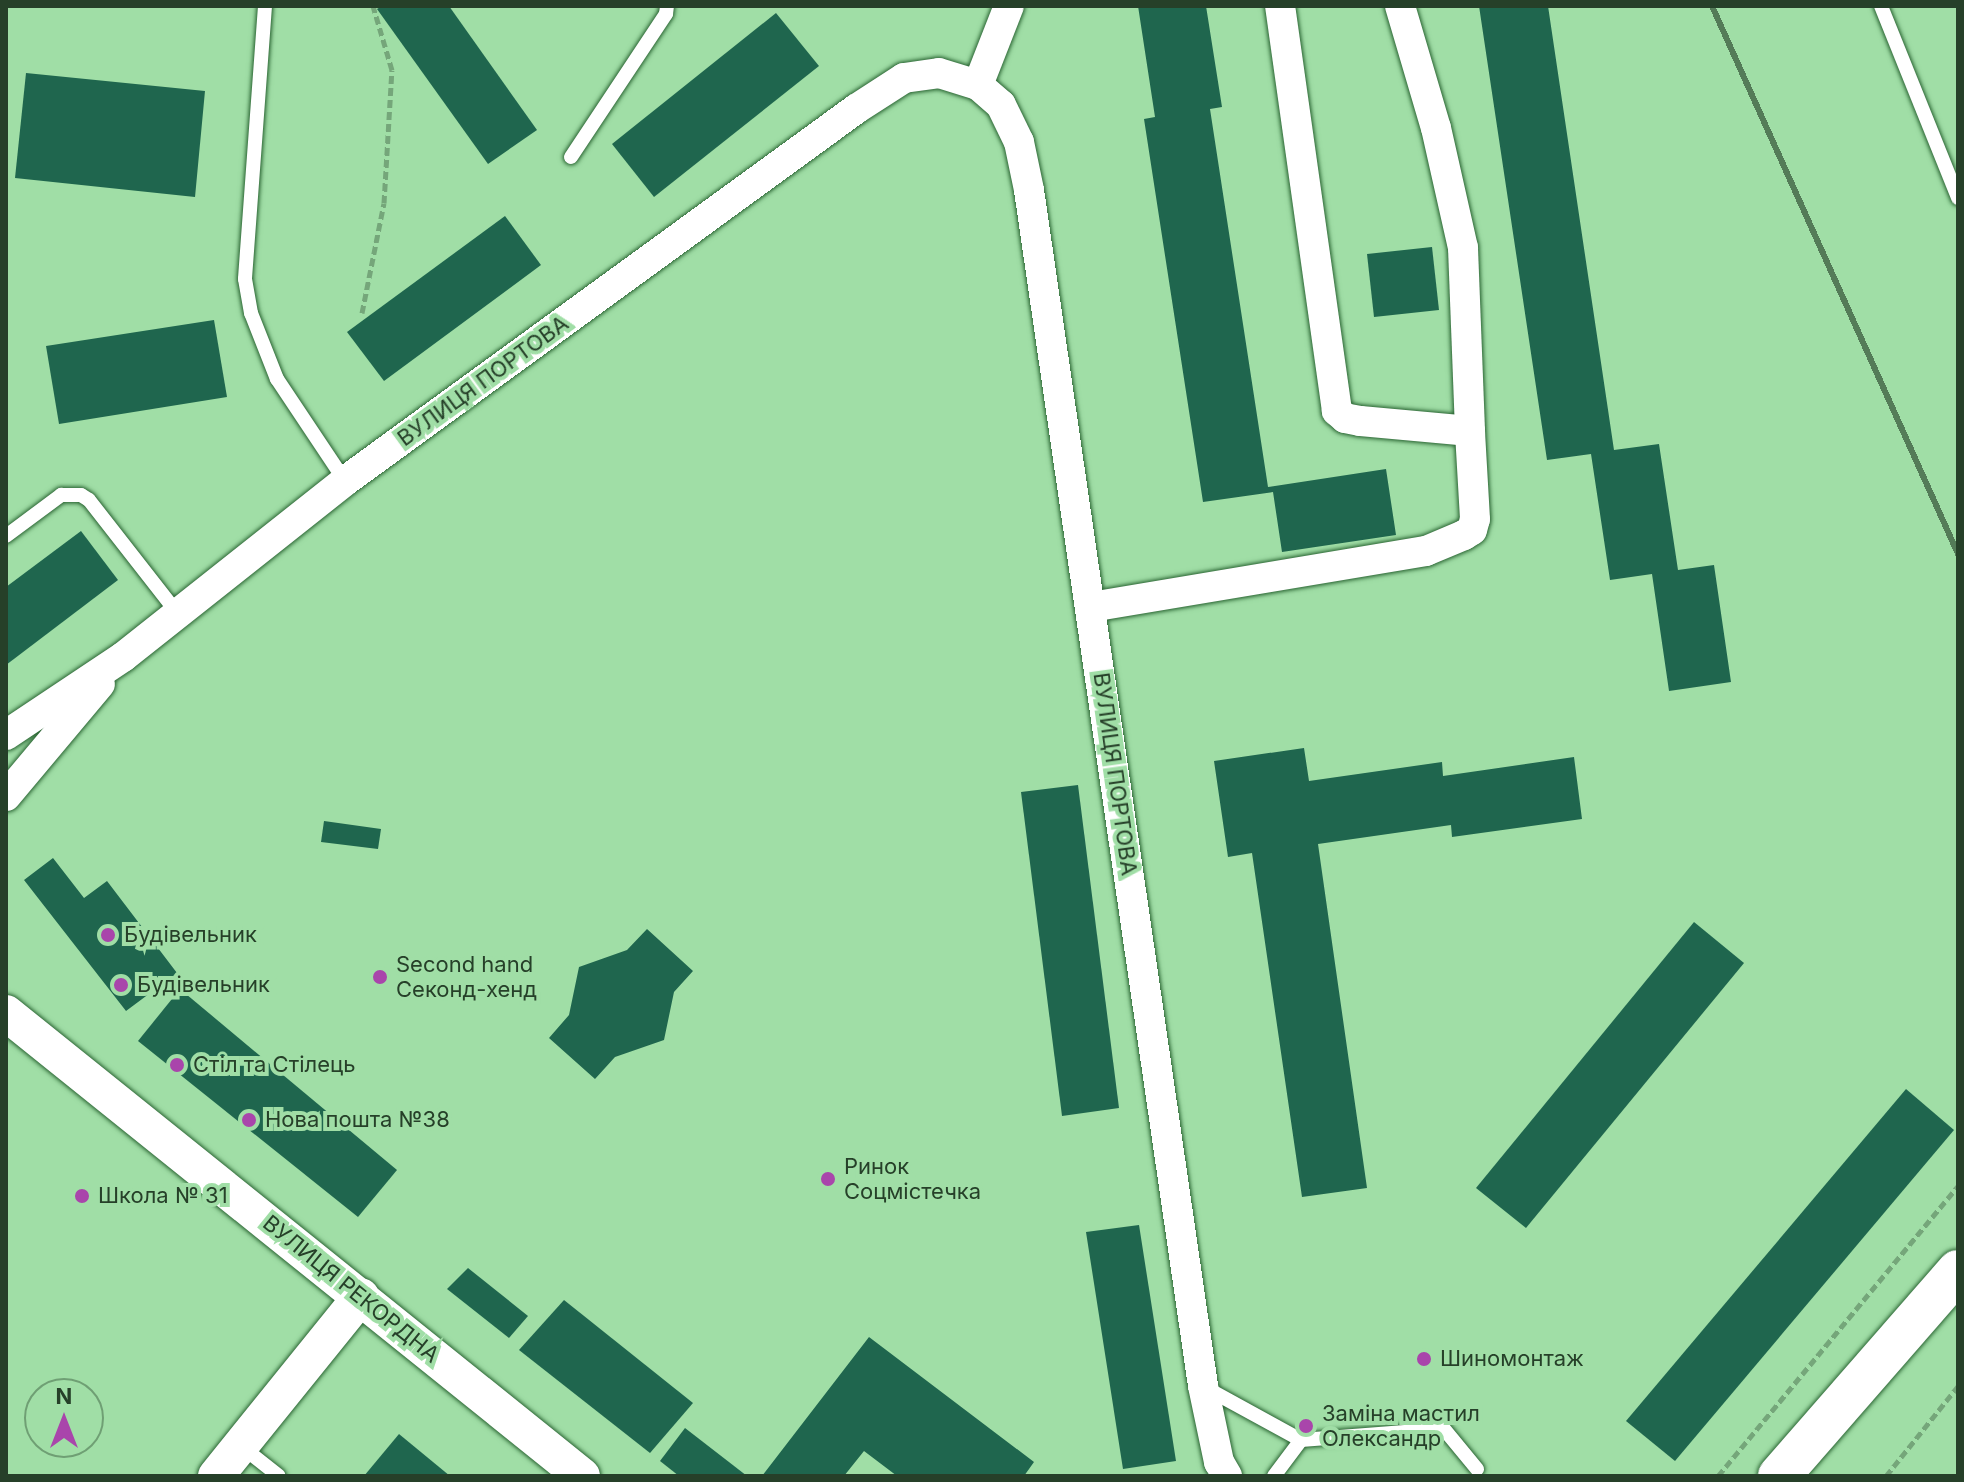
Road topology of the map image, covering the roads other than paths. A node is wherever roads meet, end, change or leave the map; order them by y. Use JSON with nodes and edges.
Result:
{"nodes":[{"id":1,"x":265,"y":6,"type":"edge"},
{"id":2,"x":667,"y":6,"type":"edge"},
{"id":3,"x":1009,"y":6,"type":"edge"},
{"id":4,"x":1280,"y":6,"type":"edge"},
{"id":5,"x":1400,"y":6,"type":"edge"},
{"id":6,"x":1881,"y":6,"type":"edge"},
{"id":7,"x":978,"y":85,"type":"junction"},
{"id":8,"x":571,"y":157,"type":"dead end"},
{"id":9,"x":1958,"y":198,"type":"edge"},
{"id":10,"x":1470,"y":431,"type":"junction"},
{"id":11,"x":345,"y":481,"type":"junction"},
{"id":12,"x":6,"y":536,"type":"edge"},
{"id":13,"x":1091,"y":607,"type":"junction"},
{"id":14,"x":178,"y":614,"type":"junction"},
{"id":15,"x":123,"y":657,"type":"junction"},
{"id":16,"x":6,"y":735,"type":"edge"},
{"id":17,"x":6,"y":796,"type":"edge"},
{"id":18,"x":6,"y":1013,"type":"edge"},
{"id":19,"x":1958,"y":1271,"type":"edge"},
{"id":20,"x":361,"y":1296,"type":"junction"},
{"id":21,"x":1203,"y":1386,"type":"junction"},
{"id":22,"x":1301,"y":1440,"type":"junction"},
{"id":23,"x":240,"y":1446,"type":"junction"},
{"id":24,"x":1477,"y":1469,"type":"dead end"},
{"id":25,"x":216,"y":1476,"type":"edge"},
{"id":26,"x":279,"y":1476,"type":"edge"},
{"id":27,"x":582,"y":1476,"type":"edge"},
{"id":28,"x":1227,"y":1476,"type":"edge"},
{"id":29,"x":1274,"y":1476,"type":"edge"},
{"id":30,"x":1779,"y":1476,"type":"edge"}],
"edges":[{"from":1,"to":11,"type":"lane"},
{"from":2,"to":8,"type":"lane"},
{"from":3,"to":7,"type":"street"},
{"from":4,"to":10,"type":"street"},
{"from":5,"to":10,"type":"street"},
{"from":6,"to":9,"type":"lane"},
{"from":7,"to":11,"type":"street","name":"ВУЛИЦЯ ПОРТОВА"},
{"from":7,"to":13,"type":"street","name":"ВУЛИЦЯ ПОРТОВА"},
{"from":10,"to":13,"type":"street"},
{"from":11,"to":14,"type":"street","name":"ВУЛИЦЯ ПОРТОВА"},
{"from":12,"to":14,"type":"lane"},
{"from":13,"to":21,"type":"street","name":"ВУЛИЦЯ ПОРТОВА"},
{"from":14,"to":15,"type":"street","name":"ВУЛИЦЯ ПОРТОВА"},
{"from":15,"to":16,"type":"street","name":"ВУЛИЦЯ ПОРТОВА"},
{"from":15,"to":17,"type":"street"},
{"from":18,"to":20,"type":"street","name":"ВУЛИЦЯ РЕКОРДНА"},
{"from":19,"to":30,"type":"main road"},
{"from":20,"to":23,"type":"street"},
{"from":20,"to":27,"type":"street","name":"ВУЛИЦЯ РЕКОРДНА"},
{"from":21,"to":22,"type":"lane"},
{"from":21,"to":28,"type":"street","name":"ВУЛИЦЯ ПОРТОВА"},
{"from":22,"to":24,"type":"lane"},
{"from":22,"to":29,"type":"lane"},
{"from":23,"to":25,"type":"street"},
{"from":23,"to":26,"type":"lane"}]}
